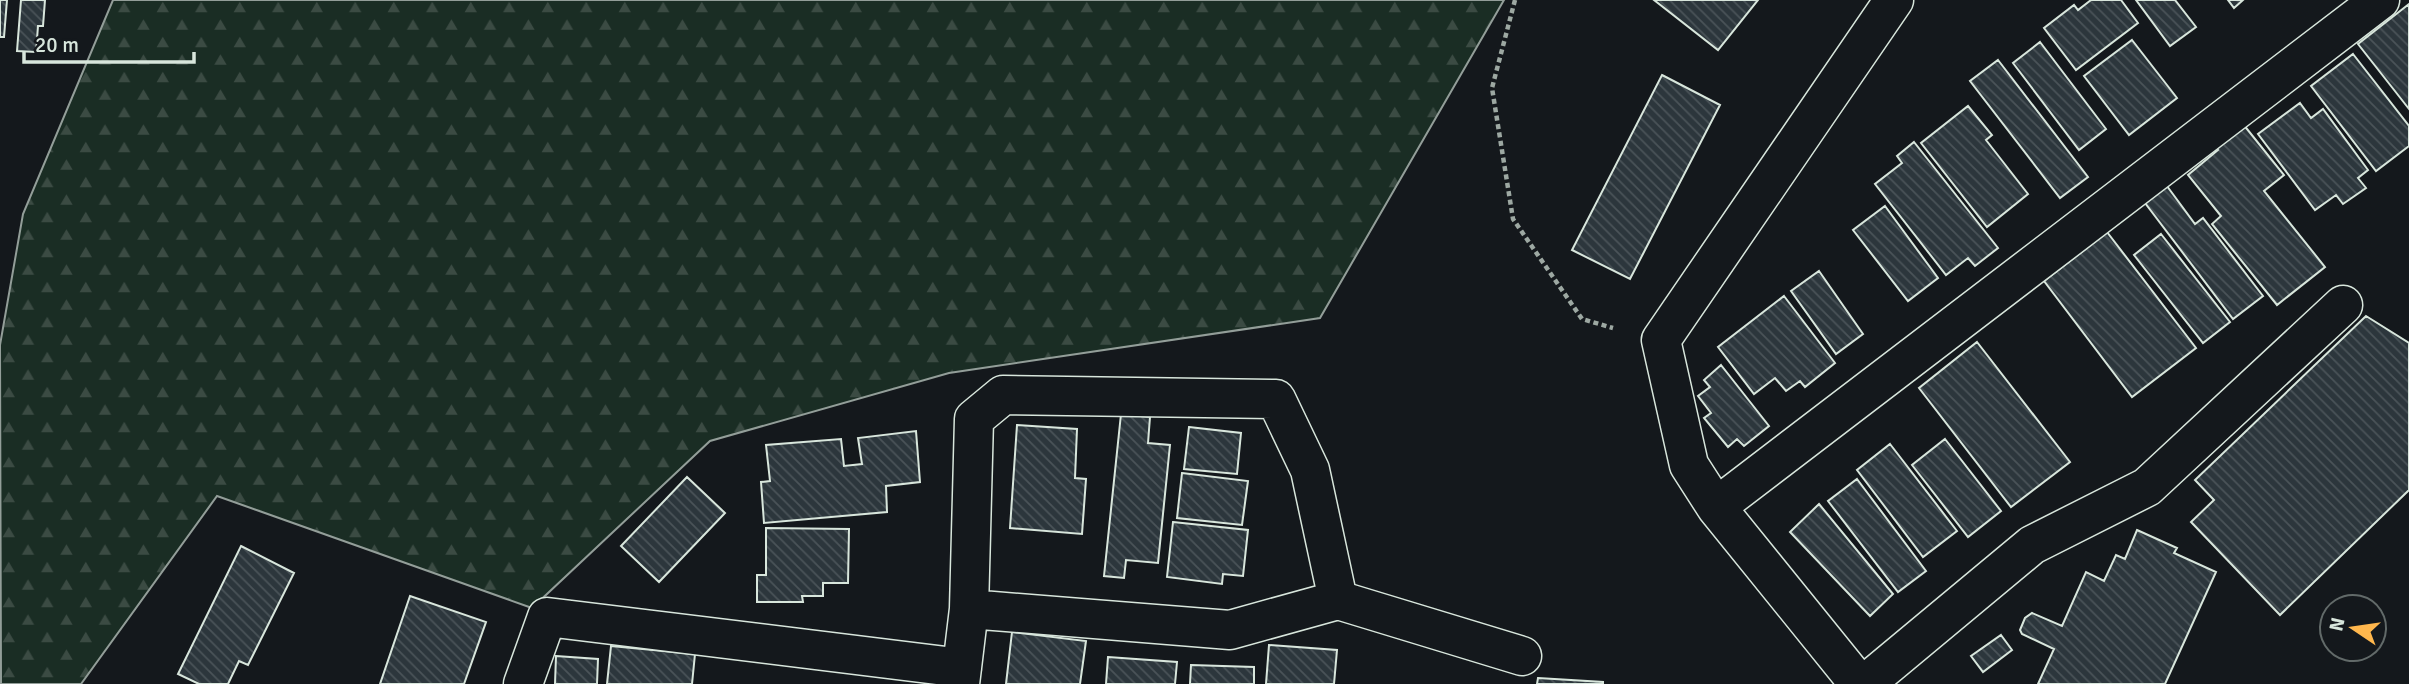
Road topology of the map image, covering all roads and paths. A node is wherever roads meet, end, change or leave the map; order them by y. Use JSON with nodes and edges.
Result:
{"nodes":[{"id":1,"x":1515,"y":0,"type":"edge"},
{"id":2,"x":1894,"y":0,"type":"edge"},
{"id":3,"x":2380,"y":0,"type":"edge"},
{"id":4,"x":2343,"y":305,"type":"dead end"},
{"id":5,"x":1661,"y":340,"type":"junction"},
{"id":6,"x":1716,"y":507,"type":"junction"},
{"id":7,"x":1338,"y":600,"type":"junction"},
{"id":8,"x":969,"y":610,"type":"junction"},
{"id":9,"x":1522,"y":656,"type":"dead end"},
{"id":10,"x":961,"y":676,"type":"edge"},
{"id":11,"x":523,"y":684,"type":"edge"},
{"id":12,"x":1859,"y":684,"type":"edge"},
{"id":13,"x":1865,"y":684,"type":"edge"}],
"edges":[{"from":1,"to":5,"type":"path"},
{"from":2,"to":5,"type":"street"},
{"from":3,"to":6,"type":"street"},
{"from":4,"to":13,"type":"street"},
{"from":5,"to":6,"type":"street"},
{"from":6,"to":12,"type":"street"},
{"from":7,"to":8,"type":"street"},
{"from":7,"to":8,"type":"street"},
{"from":7,"to":9,"type":"street"},
{"from":8,"to":10,"type":"street"},
{"from":10,"to":11,"type":"street"}]}
